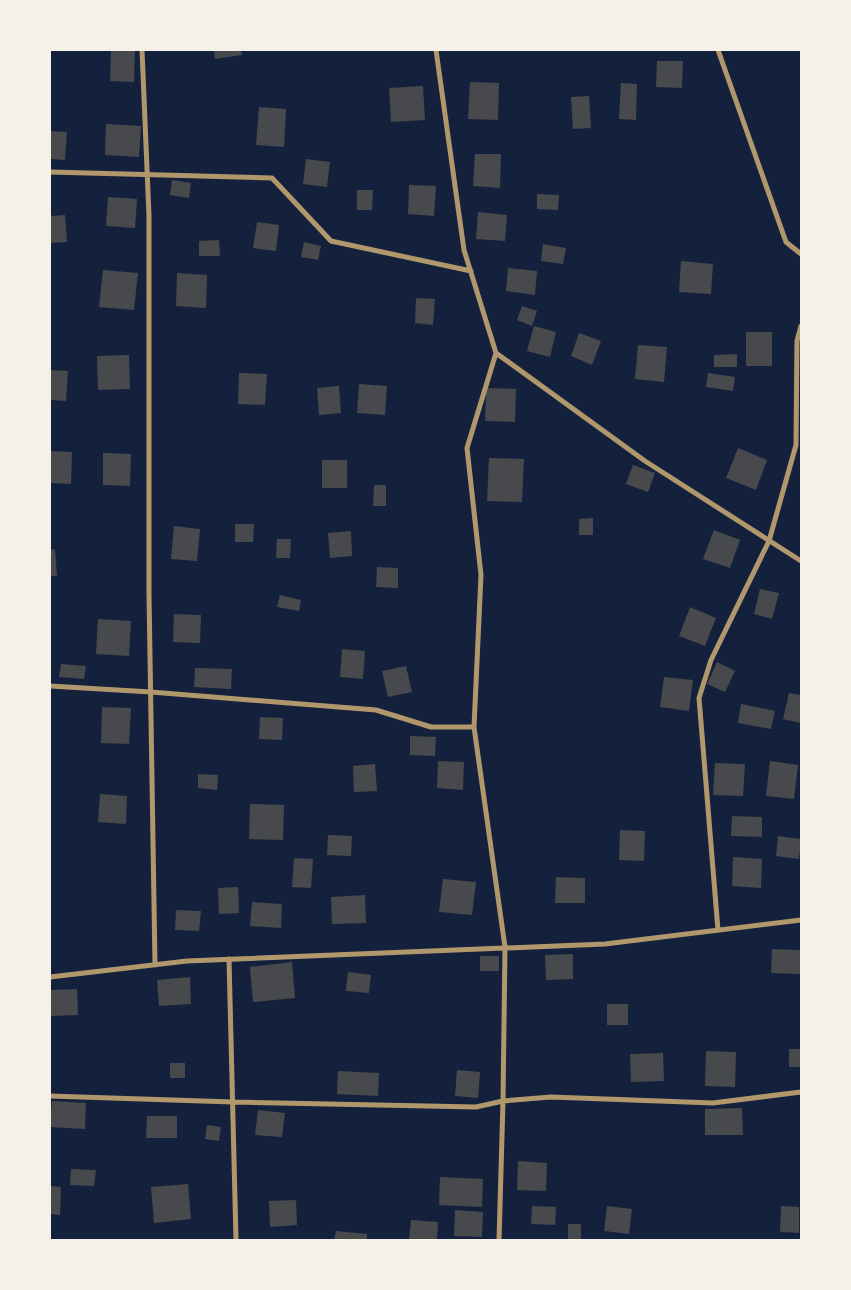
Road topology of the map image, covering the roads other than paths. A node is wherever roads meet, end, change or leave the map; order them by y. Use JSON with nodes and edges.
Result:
{"nodes":[{"id":1,"x":142,"y":50,"type":"edge"},
{"id":2,"x":436,"y":50,"type":"edge"},
{"id":3,"x":718,"y":50,"type":"edge"},
{"id":4,"x":50,"y":172,"type":"edge"},
{"id":5,"x":148,"y":175,"type":"junction"},
{"id":6,"x":801,"y":254,"type":"edge"},
{"id":7,"x":470,"y":271,"type":"junction"},
{"id":8,"x":801,"y":326,"type":"edge"},
{"id":9,"x":496,"y":353,"type":"junction"},
{"id":10,"x":769,"y":541,"type":"junction"},
{"id":11,"x":801,"y":561,"type":"edge"},
{"id":12,"x":50,"y":686,"type":"edge"},
{"id":13,"x":151,"y":692,"type":"junction"},
{"id":14,"x":474,"y":727,"type":"junction"},
{"id":15,"x":801,"y":920,"type":"edge"},
{"id":16,"x":718,"y":930,"type":"junction"},
{"id":17,"x":505,"y":947,"type":"junction"},
{"id":18,"x":229,"y":959,"type":"junction"},
{"id":19,"x":155,"y":965,"type":"junction"},
{"id":20,"x":50,"y":977,"type":"edge"},
{"id":21,"x":801,"y":1092,"type":"edge"},
{"id":22,"x":50,"y":1096,"type":"edge"},
{"id":23,"x":503,"y":1101,"type":"junction"},
{"id":24,"x":232,"y":1102,"type":"junction"},
{"id":25,"x":236,"y":1240,"type":"edge"},
{"id":26,"x":499,"y":1240,"type":"edge"}],
"edges":[{"from":1,"to":5,"type":"street"},
{"from":2,"to":7,"type":"street"},
{"from":3,"to":6,"type":"street"},
{"from":4,"to":5,"type":"street"},
{"from":5,"to":7,"type":"street"},
{"from":5,"to":13,"type":"street"},
{"from":7,"to":9,"type":"street"},
{"from":8,"to":10,"type":"street"},
{"from":9,"to":10,"type":"street"},
{"from":9,"to":14,"type":"street"},
{"from":10,"to":11,"type":"street"},
{"from":10,"to":16,"type":"street"},
{"from":12,"to":13,"type":"street"},
{"from":13,"to":14,"type":"street"},
{"from":13,"to":19,"type":"street"},
{"from":14,"to":17,"type":"street"},
{"from":15,"to":16,"type":"street"},
{"from":16,"to":17,"type":"street"},
{"from":17,"to":18,"type":"street"},
{"from":17,"to":23,"type":"street"},
{"from":18,"to":19,"type":"street"},
{"from":18,"to":24,"type":"street"},
{"from":19,"to":20,"type":"street"},
{"from":21,"to":23,"type":"street"},
{"from":22,"to":24,"type":"street"},
{"from":23,"to":24,"type":"street"},
{"from":23,"to":26,"type":"street"},
{"from":24,"to":25,"type":"street"}]}
